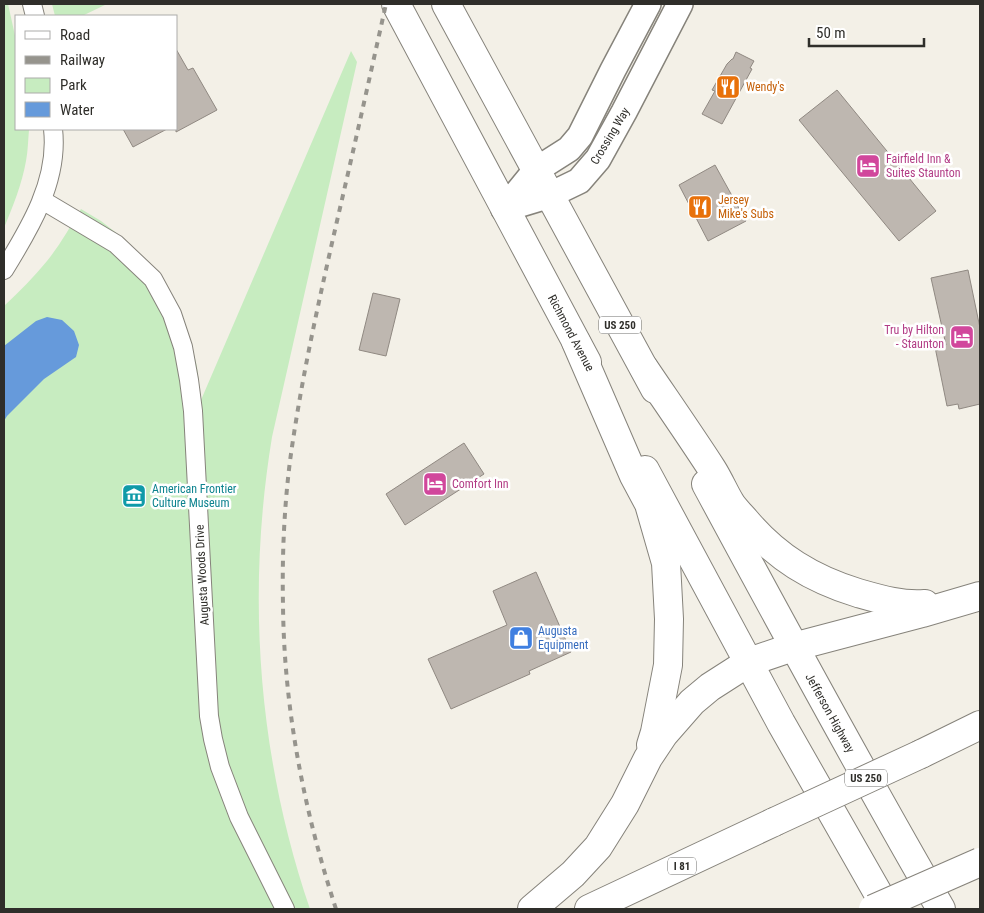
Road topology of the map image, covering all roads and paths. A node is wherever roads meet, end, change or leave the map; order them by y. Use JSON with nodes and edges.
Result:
{"nodes":[{"id":1,"x":396,"y":4,"type":"edge"},
{"id":2,"x":446,"y":4,"type":"edge"},
{"id":3,"x":648,"y":4,"type":"edge"},
{"id":4,"x":664,"y":4,"type":"edge"},
{"id":5,"x":680,"y":4,"type":"edge"},
{"id":6,"x":648,"y":67,"type":"junction"},
{"id":7,"x":53,"y":130,"type":"edge"},
{"id":8,"x":536,"y":170,"type":"junction"},
{"id":9,"x":550,"y":195,"type":"junction"},
{"id":10,"x":42,"y":200,"type":"junction"},
{"id":11,"x":504,"y":209,"type":"junction"},
{"id":12,"x":4,"y":270,"type":"edge"},
{"id":13,"x":576,"y":342,"type":"junction"},
{"id":14,"x":644,"y":368,"type":"junction"},
{"id":15,"x":973,"y":598,"type":"edge"},
{"id":16,"x":793,"y":647,"type":"junction"},
{"id":17,"x":749,"y":662,"type":"junction"},
{"id":18,"x":980,"y":725,"type":"edge"},
{"id":19,"x":648,"y":758,"type":"junction"},
{"id":20,"x":980,"y":862,"type":"edge"},
{"id":21,"x":285,"y":909,"type":"edge"},
{"id":22,"x":532,"y":909,"type":"edge"},
{"id":23,"x":589,"y":909,"type":"edge"},
{"id":24,"x":873,"y":909,"type":"edge"},
{"id":25,"x":887,"y":909,"type":"edge"},
{"id":26,"x":941,"y":909,"type":"edge"}],
"edges":[{"from":1,"to":11,"type":"main road","name":"Richmond Avenue"},
{"from":2,"to":8,"type":"main road","number":"US 250"},
{"from":3,"to":8,"type":"street","name":"Crossing Way"},
{"from":4,"to":6,"type":"street"},
{"from":5,"to":6,"type":"street","name":"Crossing Way"},
{"from":6,"to":9,"type":"street","name":"Crossing Way"},
{"from":7,"to":10,"type":"street"},
{"from":8,"to":9,"type":"main road","number":"US 250"},
{"from":8,"to":11,"type":"street","name":"Crossing Way"},
{"from":9,"to":11,"type":"street","name":"Crossing Way"},
{"from":9,"to":14,"type":"main road","number":"US 250"},
{"from":10,"to":12,"type":"street"},
{"from":10,"to":21,"type":"street","name":"Augusta Woods Drive"},
{"from":11,"to":13,"type":"main road","name":"Richmond Avenue"},
{"from":13,"to":17,"type":"main road","name":"Richmond Avenue"},
{"from":13,"to":19,"type":"main road"},
{"from":14,"to":15,"type":"main road"},
{"from":14,"to":16,"type":"main road","number":"US 250"},
{"from":15,"to":16,"type":"main road"},
{"from":16,"to":17,"type":"main road"},
{"from":16,"to":26,"type":"main road","name":"Jefferson Highway","number":"US 250"},
{"from":17,"to":19,"type":"main road"},
{"from":17,"to":25,"type":"main road"},
{"from":18,"to":23,"type":"main road","number":"I 81","bridge":true},
{"from":19,"to":22,"type":"main road"},
{"from":20,"to":24,"type":"main road","bridge":true}]}
